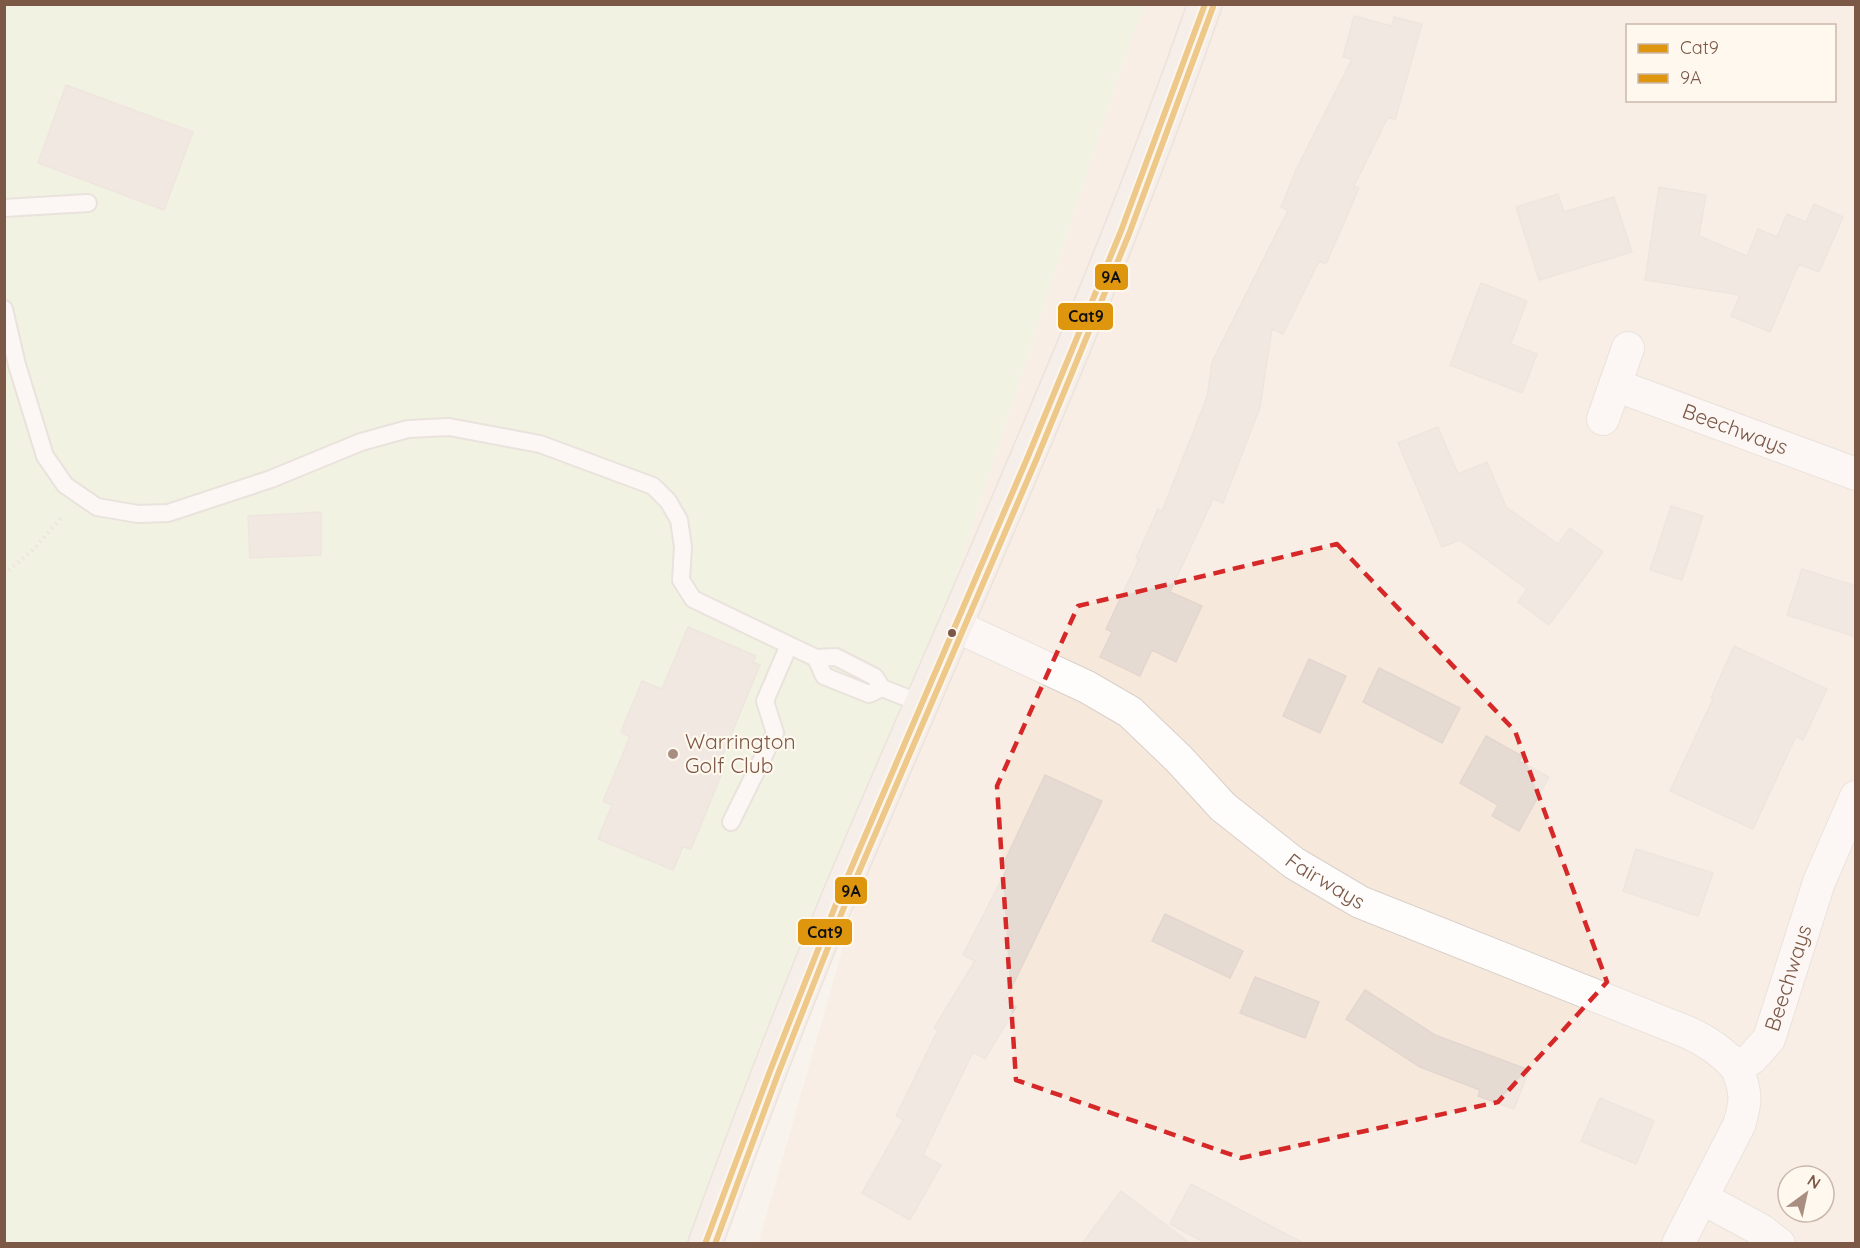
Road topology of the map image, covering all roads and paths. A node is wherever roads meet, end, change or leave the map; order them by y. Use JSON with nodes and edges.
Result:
{"nodes":[{"id":1,"x":1205,"y":4,"type":"edge"},
{"id":2,"x":88,"y":203,"type":"dead end"},
{"id":3,"x":4,"y":208,"type":"edge"},
{"id":4,"x":4,"y":309,"type":"edge"},
{"id":5,"x":1628,"y":348,"type":"dead end"},
{"id":6,"x":1615,"y":385,"type":"junction"},
{"id":7,"x":1603,"y":419,"type":"dead end"},
{"id":8,"x":1856,"y":474,"type":"edge"},
{"id":9,"x":80,"y":496,"type":"junction"},
{"id":10,"x":4,"y":574,"type":"edge"},
{"id":11,"x":956,"y":626,"type":"junction"},
{"id":12,"x":789,"y":645,"type":"junction"},
{"id":13,"x":923,"y":704,"type":"junction"},
{"id":14,"x":1856,"y":797,"type":"edge"},
{"id":15,"x":731,"y":822,"type":"dead end"},
{"id":16,"x":1737,"y":1068,"type":"junction"},
{"id":17,"x":1702,"y":1198,"type":"junction"},
{"id":18,"x":705,"y":1244,"type":"edge"},
{"id":19,"x":1678,"y":1244,"type":"edge"},
{"id":20,"x":1779,"y":1244,"type":"edge"}],
"edges":[{"from":1,"to":11,"type":"highway"},
{"from":2,"to":3,"type":"lane"},
{"from":4,"to":9,"type":"lane"},
{"from":5,"to":6,"type":"street"},
{"from":6,"to":7,"type":"street"},
{"from":6,"to":8,"type":"street","name":"Beechways"},
{"from":9,"to":10,"type":"path"},
{"from":9,"to":12,"type":"lane"},
{"from":11,"to":13,"type":"highway"},
{"from":11,"to":16,"type":"street","name":"Fairways"},
{"from":12,"to":13,"type":"lane"},
{"from":12,"to":15,"type":"lane"},
{"from":13,"to":18,"type":"highway"},
{"from":14,"to":16,"type":"street","name":"Beechways"},
{"from":16,"to":17,"type":"street"},
{"from":17,"to":19,"type":"street"},
{"from":17,"to":20,"type":"street"}]}
